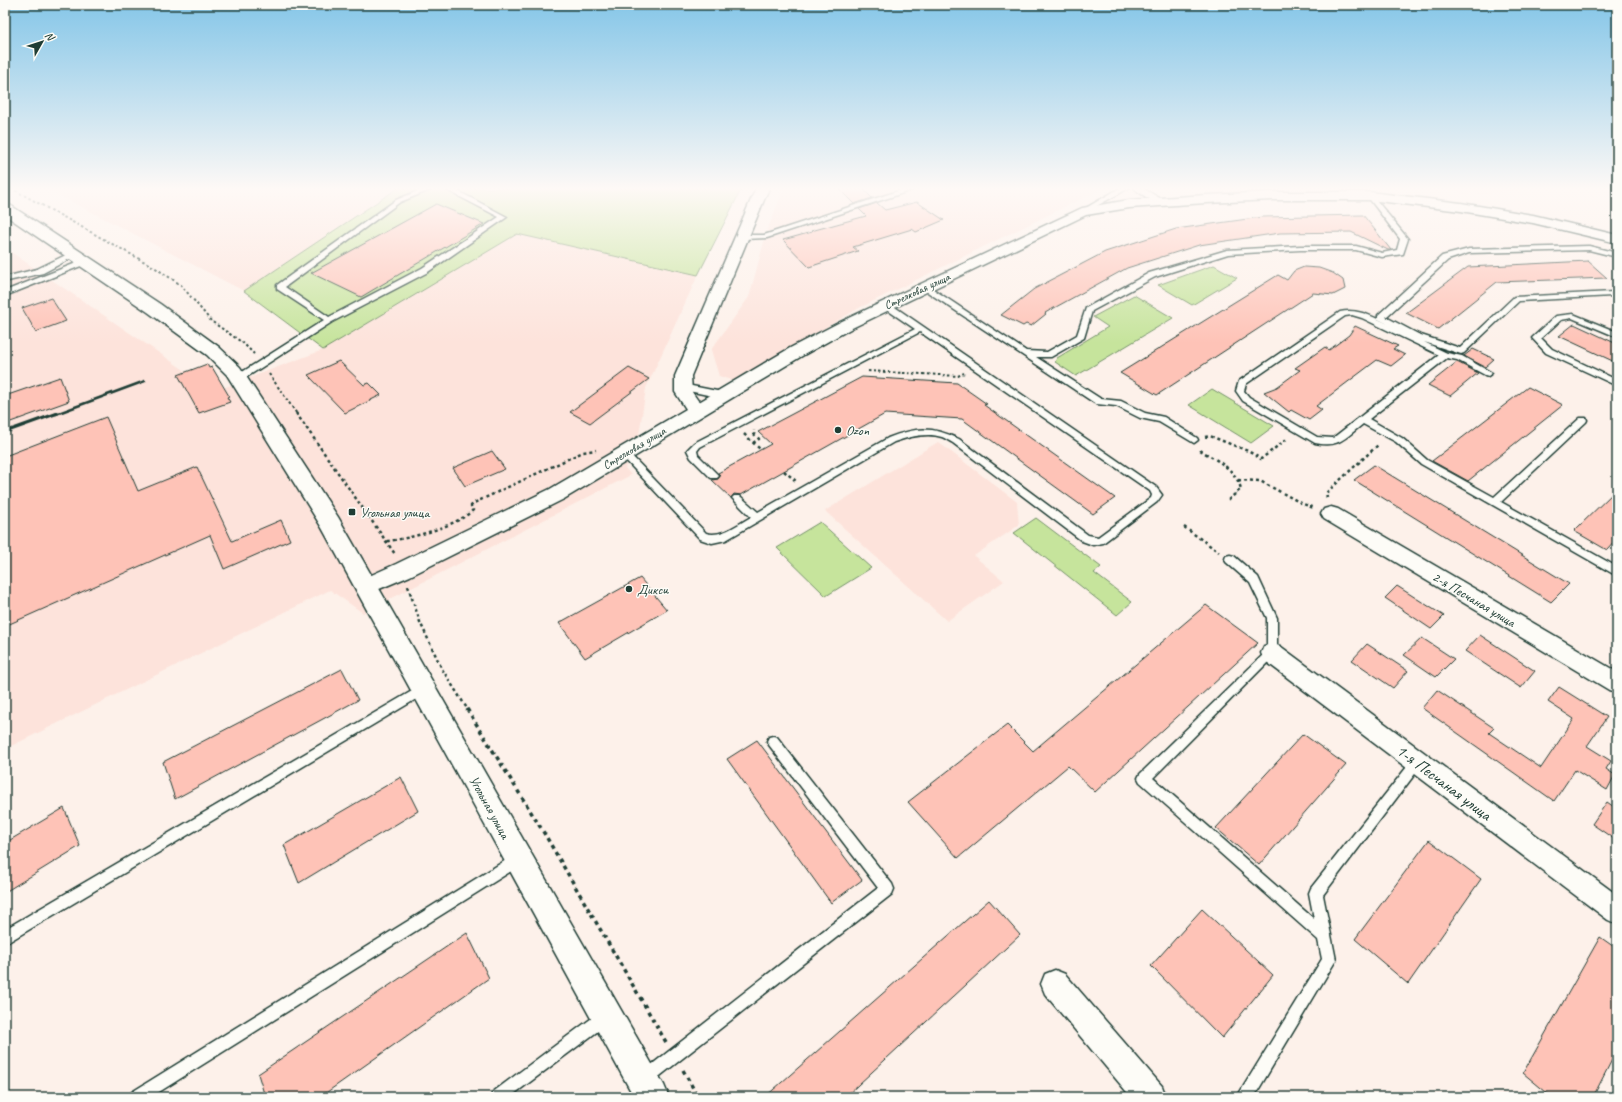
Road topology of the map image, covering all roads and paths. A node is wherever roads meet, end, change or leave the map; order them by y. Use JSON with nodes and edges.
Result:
{"nodes":[{"id":1,"x":53,"y":239,"type":"edge"},
{"id":2,"x":345,"y":239,"type":"edge"},
{"id":3,"x":471,"y":239,"type":"edge"},
{"id":4,"x":742,"y":239,"type":"edge"},
{"id":5,"x":1024,"y":239,"type":"edge"},
{"id":6,"x":1404,"y":239,"type":"edge"},
{"id":7,"x":1617,"y":255,"type":"edge"},
{"id":8,"x":81,"y":258,"type":"junction"},
{"id":9,"x":6,"y":278,"type":"edge"},
{"id":10,"x":924,"y":287,"type":"junction"},
{"id":11,"x":5,"y":294,"type":"edge"},
{"id":12,"x":1617,"y":296,"type":"edge"},
{"id":13,"x":886,"y":305,"type":"junction"},
{"id":14,"x":329,"y":320,"type":"junction"},
{"id":15,"x":920,"y":329,"type":"junction"},
{"id":16,"x":1617,"y":335,"type":"edge"},
{"id":17,"x":1413,"y":337,"type":"junction"},
{"id":18,"x":1024,"y":353,"type":"junction"},
{"id":19,"x":1445,"y":355,"type":"junction"},
{"id":20,"x":863,"y":371,"type":"dead end"},
{"id":21,"x":1488,"y":373,"type":"dead end"},
{"id":22,"x":958,"y":376,"type":"dead end"},
{"id":23,"x":238,"y":378,"type":"junction"},
{"id":24,"x":1617,"y":383,"type":"edge"},
{"id":25,"x":682,"y":387,"type":"junction"},
{"id":26,"x":722,"y":395,"type":"junction"},
{"id":27,"x":697,"y":410,"type":"junction"},
{"id":28,"x":1362,"y":419,"type":"junction"},
{"id":29,"x":1583,"y":420,"type":"dead end"},
{"id":30,"x":755,"y":428,"type":"dead end"},
{"id":31,"x":1298,"y":430,"type":"junction"},
{"id":32,"x":1390,"y":435,"type":"junction"},
{"id":33,"x":748,"y":438,"type":"dead end"},
{"id":34,"x":1194,"y":440,"type":"junction"},
{"id":35,"x":753,"y":443,"type":"junction"},
{"id":36,"x":603,"y":447,"type":"dead end"},
{"id":37,"x":761,"y":450,"type":"dead end"},
{"id":38,"x":624,"y":453,"type":"junction"},
{"id":39,"x":714,"y":476,"type":"dead end"},
{"id":40,"x":1238,"y":480,"type":"junction"},
{"id":41,"x":737,"y":498,"type":"dead end"},
{"id":42,"x":1228,"y":500,"type":"dead end"},
{"id":43,"x":1495,"y":502,"type":"junction"},
{"id":44,"x":1331,"y":514,"type":"junction"},
{"id":45,"x":757,"y":517,"type":"junction"},
{"id":46,"x":1184,"y":528,"type":"dead end"},
{"id":47,"x":387,"y":541,"type":"dead end"},
{"id":48,"x":1230,"y":559,"type":"joint"},
{"id":49,"x":1617,"y":572,"type":"edge"},
{"id":50,"x":365,"y":587,"type":"junction"},
{"id":51,"x":1272,"y":653,"type":"junction"},
{"id":52,"x":1617,"y":683,"type":"edge"},
{"id":53,"x":424,"y":689,"type":"junction"},
{"id":54,"x":773,"y":740,"type":"dead end"},
{"id":55,"x":1418,"y":762,"type":"junction"},
{"id":56,"x":519,"y":858,"type":"junction"},
{"id":57,"x":1617,"y":911,"type":"edge"},
{"id":58,"x":5,"y":937,"type":"edge"},
{"id":59,"x":1325,"y":937,"type":"junction"},
{"id":60,"x":1055,"y":984,"type":"dead end"},
{"id":61,"x":606,"y":1016,"type":"junction"},
{"id":62,"x":647,"y":1089,"type":"edge"},
{"id":63,"x":137,"y":1097,"type":"edge"},
{"id":64,"x":498,"y":1097,"type":"edge"},
{"id":65,"x":1151,"y":1097,"type":"edge"},
{"id":66,"x":1245,"y":1097,"type":"edge"}],
"edges":[{"from":1,"to":8,"type":"street","name":"Угольная улица"},
{"from":2,"to":14,"type":"lane"},
{"from":3,"to":14,"type":"lane"},
{"from":4,"to":25,"type":"street"},
{"from":5,"to":10,"type":"street","name":"Стрелковая улица"},
{"from":6,"to":18,"type":"lane"},
{"from":7,"to":17,"type":"lane"},
{"from":8,"to":9,"type":"lane"},
{"from":8,"to":11,"type":"lane"},
{"from":8,"to":23,"type":"street","name":"Угольная улица"},
{"from":10,"to":13,"type":"street","name":"Стрелковая улица"},
{"from":10,"to":18,"type":"lane"},
{"from":12,"to":17,"type":"lane"},
{"from":13,"to":15,"type":"lane"},
{"from":13,"to":26,"type":"street","name":"Стрелковая улица"},
{"from":14,"to":23,"type":"lane"},
{"from":15,"to":39,"type":"lane"},
{"from":15,"to":45,"type":"lane"},
{"from":16,"to":24,"type":"lane"},
{"from":17,"to":19,"type":"lane"},
{"from":17,"to":31,"type":"lane"},
{"from":18,"to":34,"type":"lane"},
{"from":19,"to":21,"type":"lane"},
{"from":19,"to":28,"type":"lane"},
{"from":20,"to":22,"type":"path"},
{"from":23,"to":50,"type":"street","name":"Угольная улица"},
{"from":25,"to":26,"type":"lane"},
{"from":25,"to":27,"type":"street"},
{"from":26,"to":27,"type":"street","name":"Стрелковая улица"},
{"from":27,"to":38,"type":"street","name":"Стрелковая улица"},
{"from":28,"to":31,"type":"lane"},
{"from":28,"to":32,"type":"lane"},
{"from":29,"to":43,"type":"lane"},
{"from":30,"to":35,"type":"path"},
{"from":31,"to":34,"type":"path"},
{"from":32,"to":43,"type":"lane"},
{"from":32,"to":44,"type":"path"},
{"from":33,"to":35,"type":"path"},
{"from":34,"to":40,"type":"path"},
{"from":35,"to":37,"type":"path"},
{"from":36,"to":47,"type":"path"},
{"from":38,"to":45,"type":"lane"},
{"from":38,"to":50,"type":"street","name":"Стрелковая улица"},
{"from":40,"to":42,"type":"path"},
{"from":40,"to":44,"type":"path"},
{"from":41,"to":45,"type":"lane"},
{"from":43,"to":49,"type":"lane"},
{"from":44,"to":52,"type":"street","name":"2-я Песчаная улица"},
{"from":46,"to":48,"type":"path"},
{"from":48,"to":51,"type":"lane"},
{"from":50,"to":53,"type":"street","name":"Угольная улица"},
{"from":51,"to":55,"type":"street","name":"1-я Песчаная улица"},
{"from":51,"to":59,"type":"lane"},
{"from":53,"to":56,"type":"street","name":"Угольная улица"},
{"from":53,"to":58,"type":"lane"},
{"from":54,"to":62,"type":"lane"},
{"from":55,"to":57,"type":"street","name":"1-я Песчаная улица"},
{"from":55,"to":59,"type":"lane"},
{"from":56,"to":61,"type":"street","name":"Угольная улица"},
{"from":56,"to":63,"type":"lane"},
{"from":59,"to":66,"type":"lane"},
{"from":60,"to":65,"type":"street"},
{"from":61,"to":62,"type":"street","name":"Угольная улица"},
{"from":61,"to":64,"type":"lane"}]}
